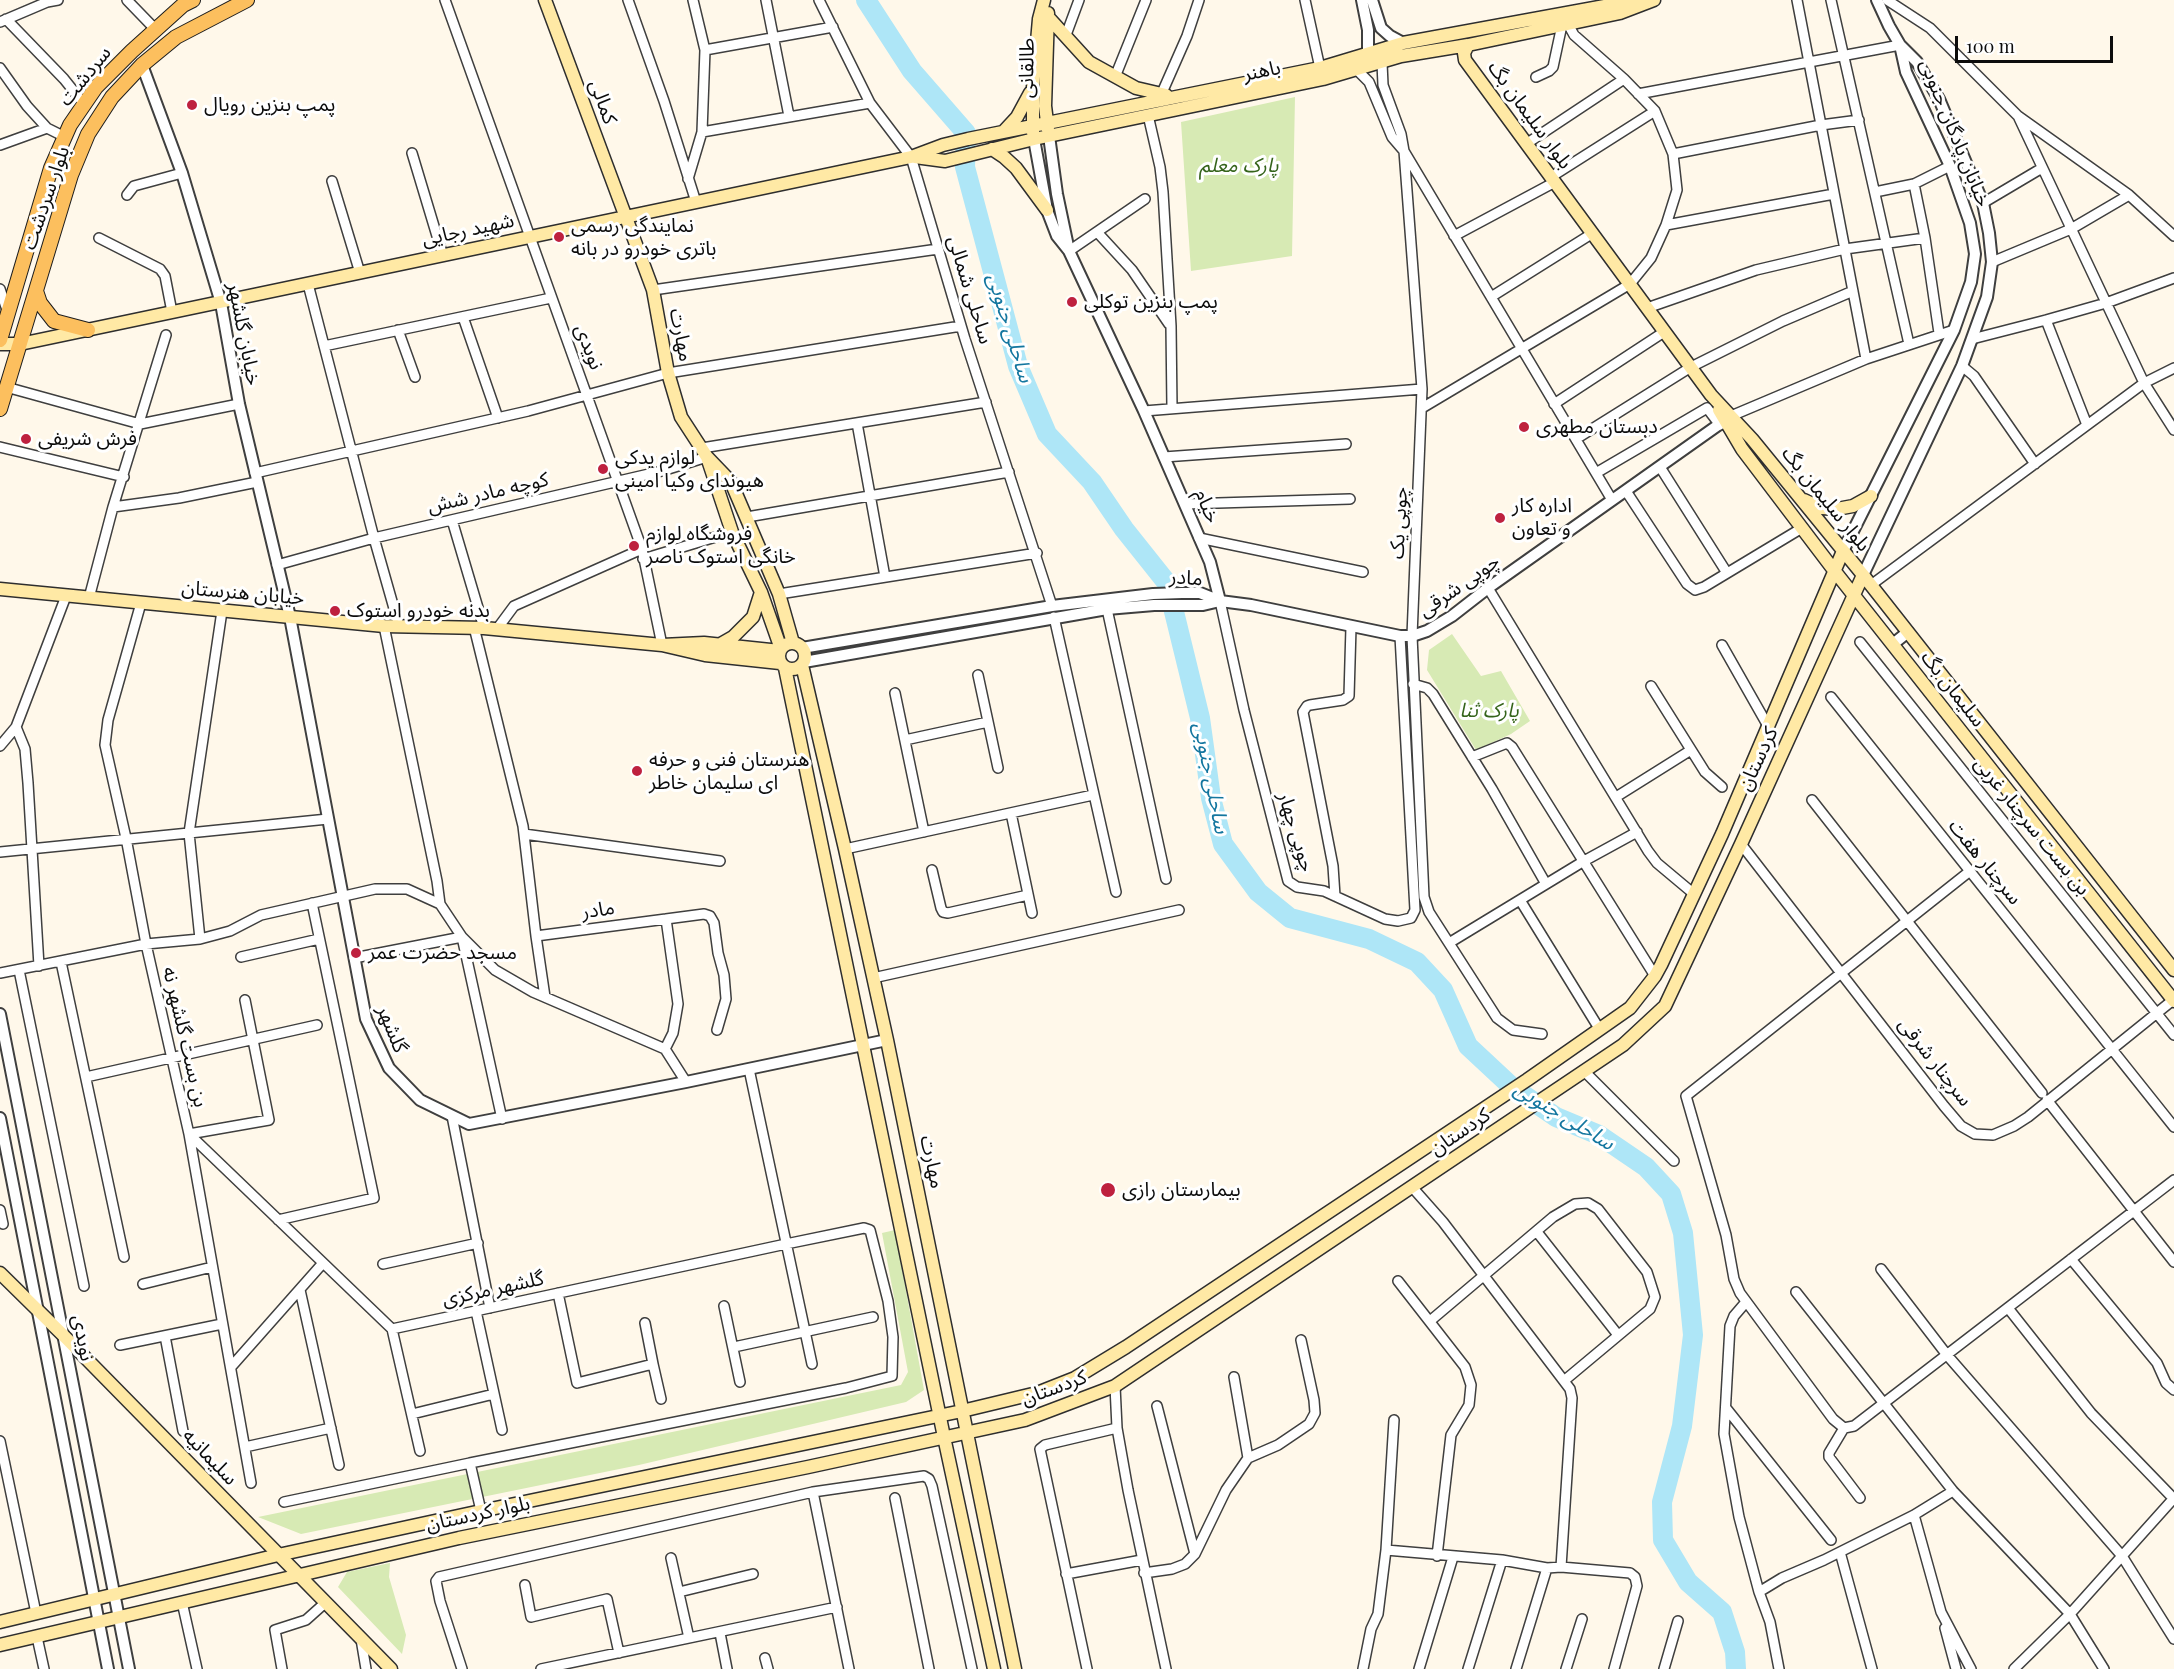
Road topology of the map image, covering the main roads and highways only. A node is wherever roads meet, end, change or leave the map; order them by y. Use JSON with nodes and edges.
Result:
{"nodes":[{"id":1,"x":544,"y":0,"type":"edge"},
{"id":2,"x":1045,"y":0,"type":"edge"},
{"id":3,"x":1587,"y":0,"type":"edge"},
{"id":4,"x":1654,"y":0,"type":"edge"},
{"id":5,"x":240,"y":1,"type":"edge"},
{"id":6,"x":185,"y":2,"type":"edge"},
{"id":7,"x":1627,"y":3,"type":"edge"},
{"id":8,"x":1577,"y":11,"type":"junction"},
{"id":9,"x":1048,"y":18,"type":"junction"},
{"id":10,"x":1468,"y":45,"type":"junction"},
{"id":11,"x":1034,"y":87,"type":"junction"},
{"id":12,"x":1179,"y":95,"type":"junction"},
{"id":13,"x":1046,"y":123,"type":"junction"},
{"id":14,"x":1032,"y":126,"type":"junction"},
{"id":15,"x":1004,"y":131,"type":"junction"},
{"id":16,"x":1049,"y":136,"type":"junction"},
{"id":17,"x":1034,"y":139,"type":"junction"},
{"id":18,"x":943,"y":145,"type":"joint"},
{"id":19,"x":990,"y":150,"type":"junction"},
{"id":20,"x":911,"y":157,"type":"junction"},
{"id":21,"x":1047,"y":210,"type":"road end"},
{"id":22,"x":624,"y":217,"type":"junction"},
{"id":23,"x":36,"y":291,"type":"junction"},
{"id":24,"x":88,"y":330,"type":"junction"},
{"id":25,"x":0,"y":342,"type":"edge"},
{"id":26,"x":20,"y":344,"type":"junction"},
{"id":27,"x":0,"y":409,"type":"edge"},
{"id":28,"x":1725,"y":421,"type":"junction"},
{"id":29,"x":704,"y":452,"type":"junction"},
{"id":30,"x":1871,"y":496,"type":"road end"},
{"id":31,"x":1800,"y":499,"type":"junction"},
{"id":32,"x":1843,"y":551,"type":"junction"},
{"id":33,"x":1833,"y":569,"type":"junction"},
{"id":34,"x":1867,"y":580,"type":"junction"},
{"id":35,"x":0,"y":589,"type":"edge"},
{"id":36,"x":761,"y":592,"type":"junction"},
{"id":37,"x":1855,"y":597,"type":"junction"},
{"id":38,"x":662,"y":645,"type":"junction"},
{"id":39,"x":719,"y":645,"type":"junction"},
{"id":40,"x":798,"y":646,"type":"junction"},
{"id":41,"x":781,"y":658,"type":"junction"},
{"id":42,"x":803,"y":664,"type":"junction"},
{"id":43,"x":1722,"y":834,"type":"junction"},
{"id":44,"x":1741,"y":844,"type":"junction"},
{"id":45,"x":2172,"y":966,"type":"edge"},
{"id":46,"x":2174,"y":1000,"type":"edge"},
{"id":47,"x":0,"y":1273,"type":"edge"},
{"id":48,"x":962,"y":1411,"type":"junction"},
{"id":49,"x":939,"y":1415,"type":"junction"},
{"id":50,"x":967,"y":1433,"type":"junction"},
{"id":51,"x":944,"y":1437,"type":"junction"},
{"id":52,"x":278,"y":1555,"type":"junction"},
{"id":53,"x":297,"y":1574,"type":"junction"},
{"id":54,"x":0,"y":1622,"type":"edge"},
{"id":55,"x":0,"y":1645,"type":"edge"},
{"id":56,"x":391,"y":1669,"type":"edge"},
{"id":57,"x":994,"y":1669,"type":"edge"},
{"id":58,"x":1015,"y":1669,"type":"edge"}],
"edges":[{"from":1,"to":22,"type":"main road","name":"کمالی"},
{"from":2,"to":9,"type":"main road","name":"طالقانی"},
{"from":2,"to":11,"type":"main road","name":"طالقانی"},
{"from":3,"to":8,"type":"main road"},
{"from":4,"to":7,"type":"main road","name":"باهنر"},
{"from":5,"to":23,"type":"main road","name":"بلوار سردشت"},
{"from":6,"to":25,"type":"main road","name":"سردشت"},
{"from":7,"to":8,"type":"main road","name":"باهنر"},
{"from":7,"to":10,"type":"main road","name":"باهنر"},
{"from":8,"to":12,"type":"main road","name":"باهنر"},
{"from":9,"to":12,"type":"main road"},
{"from":9,"to":13,"type":"main road","name":"طالقانی"},
{"from":10,"to":16,"type":"main road","name":"باهنر"},
{"from":10,"to":28,"type":"main road","name":"بلوار سلیمان بگ"},
{"from":11,"to":14,"type":"main road","name":"طالقانی"},
{"from":11,"to":15,"type":"main road"},
{"from":12,"to":13,"type":"main road","name":"باهنر"},
{"from":13,"to":14,"type":"main road","name":"باهنر"},
{"from":13,"to":16,"type":"main road","name":"طالقانی"},
{"from":14,"to":15,"type":"main road","name":"باهنر"},
{"from":14,"to":17,"type":"main road","name":"خیام"},
{"from":15,"to":18,"type":"main road","name":"باهنر"},
{"from":16,"to":17,"type":"main road","name":"باهنر"},
{"from":17,"to":19,"type":"main road","name":"باهنر"},
{"from":18,"to":20,"type":"main road","name":"شهید رجایی"},
{"from":19,"to":20,"type":"main road","name":"باهنر"},
{"from":19,"to":21,"type":"main road"},
{"from":20,"to":22,"type":"main road","name":"شهید رجایی"},
{"from":22,"to":24,"type":"main road","name":"شهید رجایی"},
{"from":22,"to":29,"type":"main road","name":"مهارت"},
{"from":23,"to":24,"type":"main road"},
{"from":23,"to":26,"type":"main road","name":"بلوار سردشت"},
{"from":24,"to":26,"type":"main road","name":"شهید رجایی"},
{"from":25,"to":26,"type":"main road","name":"شهید رجایی"},
{"from":26,"to":27,"type":"main road","name":"بلوار سردشت"},
{"from":28,"to":31,"type":"main road","name":"بلوار سلیمان بگ"},
{"from":28,"to":33,"type":"main road","name":"سلیمان بگ"},
{"from":29,"to":36,"type":"main road","name":"مهارت"},
{"from":29,"to":40,"type":"main road","name":"مهارت"},
{"from":30,"to":31,"type":"main road"},
{"from":31,"to":32,"type":"main road","name":"بلوار سلیمان بگ"},
{"from":32,"to":33,"type":"main road","name":"خیابان پادگان جنوبی"},
{"from":32,"to":34,"type":"main road","name":"بلوار سلیمان بگ"},
{"from":33,"to":37,"type":"main road","name":"سلیمان بگ"},
{"from":33,"to":43,"type":"main road","name":"کردستان"},
{"from":34,"to":37,"type":"main road","name":"کردستان"},
{"from":34,"to":45,"type":"main road","name":"بلوار سلیمان بگ"},
{"from":35,"to":38,"type":"main road","name":"خیابان هنرستان"},
{"from":36,"to":39,"type":"main road"},
{"from":36,"to":41,"type":"main road","name":"مهارت"},
{"from":37,"to":44,"type":"main road","name":"کردستان"},
{"from":37,"to":46,"type":"main road","name":"سلیمان بگ"},
{"from":38,"to":39,"type":"main road","name":"خیابان هنرستان"},
{"from":38,"to":41,"type":"main road","name":"خیابان هنرستان"},
{"from":39,"to":41,"type":"main road","name":"خیابان هنرستان"},
{"from":40,"to":41,"type":"main road"},
{"from":40,"to":42,"type":"main road"},
{"from":41,"to":42,"type":"main road"},
{"from":41,"to":49,"type":"main road","name":"مهارت"},
{"from":42,"to":48,"type":"main road","name":"مهارت"},
{"from":43,"to":44,"type":"main road"},
{"from":43,"to":48,"type":"main road","name":"کردستان"},
{"from":44,"to":50,"type":"main road","name":"کردستان"},
{"from":47,"to":52,"type":"main road","name":"سلیمانیه"},
{"from":48,"to":49,"type":"main road","name":"بلوار کردستان"},
{"from":48,"to":50,"type":"main road","name":"مهارت"},
{"from":49,"to":51,"type":"main road","name":"مهارت"},
{"from":49,"to":52,"type":"main road","name":"بلوار کردستان"},
{"from":50,"to":51,"type":"main road","name":"بلوار کردستان"},
{"from":50,"to":58,"type":"main road","name":"مهارت"},
{"from":51,"to":53,"type":"main road","name":"بلوار کردستان"},
{"from":51,"to":57,"type":"main road","name":"مهارت"},
{"from":52,"to":53,"type":"main road","name":"سلیمانیه"},
{"from":52,"to":54,"type":"main road","name":"بلوار کردستان"},
{"from":53,"to":55,"type":"main road","name":"بلوار کردستان"},
{"from":53,"to":56,"type":"main road","name":"سلیمانیه"}]}
